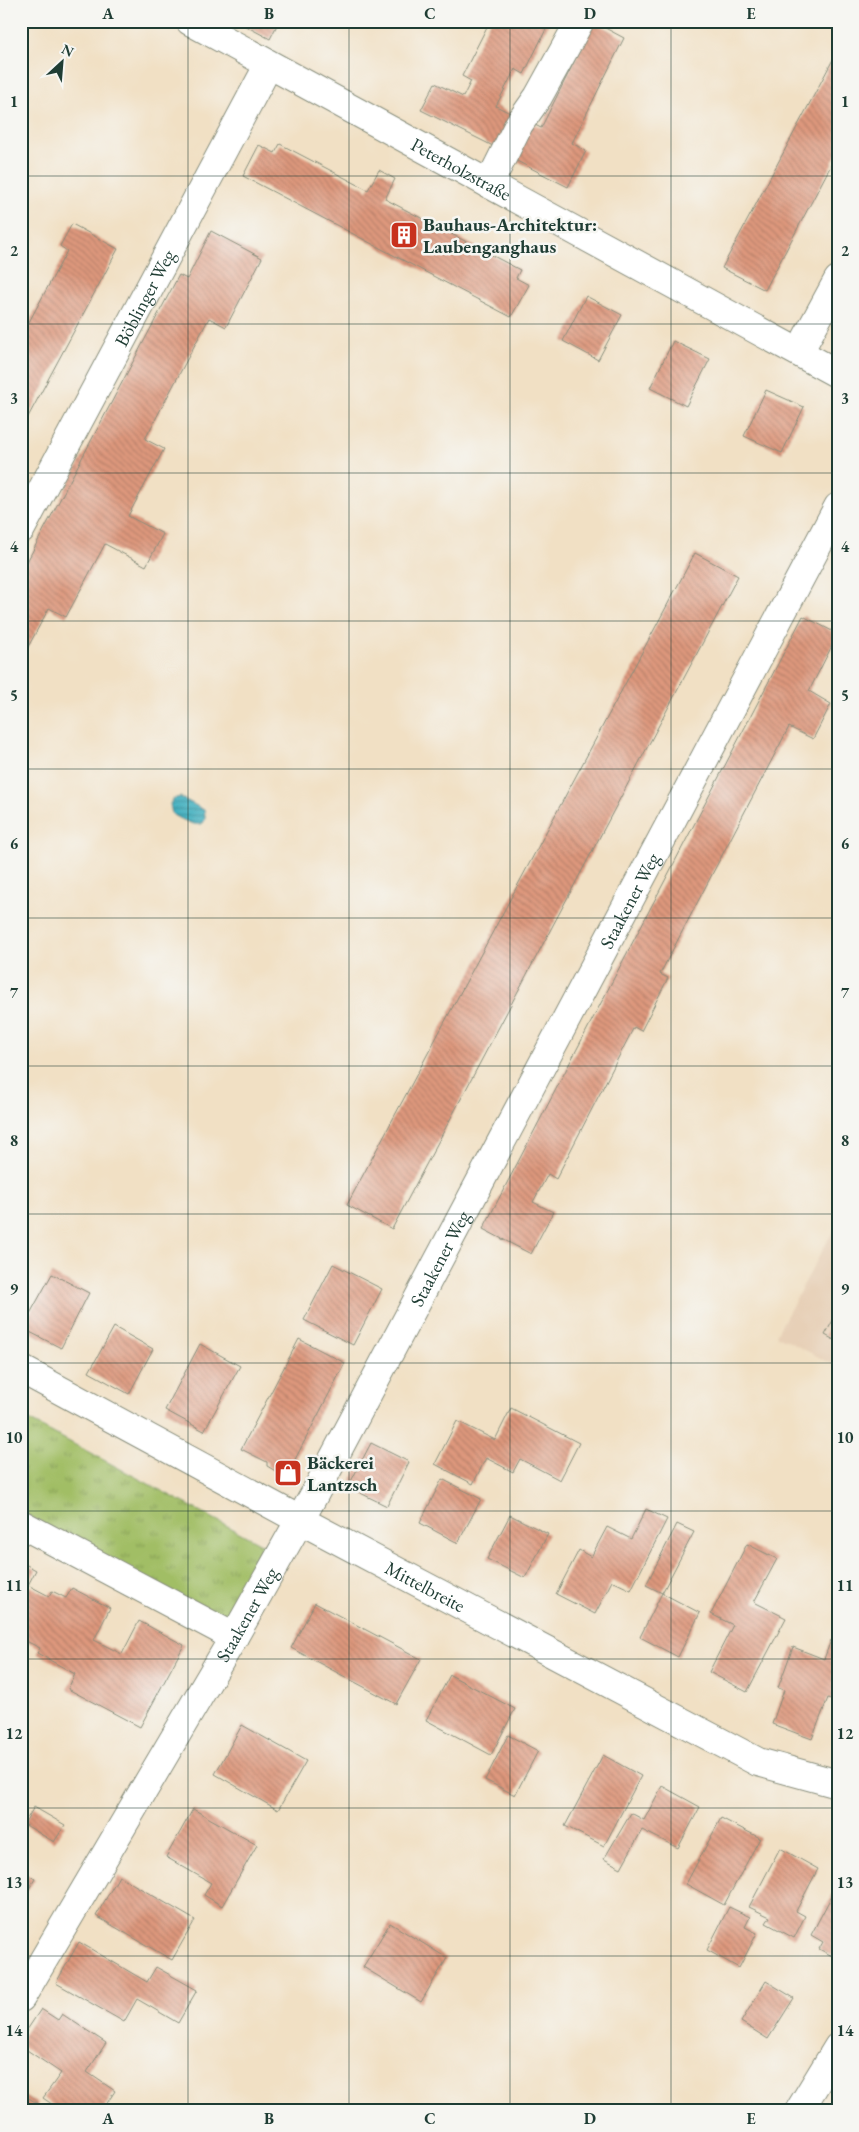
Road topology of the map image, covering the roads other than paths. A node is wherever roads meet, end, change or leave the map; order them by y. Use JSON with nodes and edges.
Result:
{"nodes":[{"id":1,"x":190,"y":21,"type":"edge"},
{"id":2,"x":580,"y":21,"type":"edge"},
{"id":3,"x":268,"y":66,"type":"junction"},
{"id":4,"x":489,"y":184,"type":"junction"},
{"id":5,"x":838,"y":280,"type":"edge"},
{"id":6,"x":798,"y":352,"type":"junction"},
{"id":7,"x":838,"y":374,"type":"edge"},
{"id":8,"x":838,"y":507,"type":"edge"},
{"id":9,"x":21,"y":529,"type":"edge"},
{"id":10,"x":21,"y":1370,"type":"edge"},
{"id":11,"x":300,"y":1520,"type":"junction"},
{"id":12,"x":21,"y":1524,"type":"edge"},
{"id":13,"x":234,"y":1637,"type":"junction"},
{"id":14,"x":838,"y":1784,"type":"edge"},
{"id":15,"x":21,"y":1998,"type":"edge"},
{"id":16,"x":838,"y":2047,"type":"edge"},
{"id":17,"x":799,"y":2111,"type":"edge"}],
"edges":[{"from":1,"to":3,"type":"street","name":"Peterholzstraße"},
{"from":2,"to":4,"type":"street"},
{"from":3,"to":4,"type":"street","name":"Peterholzstraße"},
{"from":3,"to":9,"type":"street","name":"Böblinger Weg"},
{"from":4,"to":6,"type":"street","name":"Peterholzstraße"},
{"from":5,"to":6,"type":"street"},
{"from":6,"to":7,"type":"street","name":"Peterholzstraße"},
{"from":8,"to":11,"type":"street","name":"Staakener Weg"},
{"from":10,"to":11,"type":"street","name":"Mittelbreite"},
{"from":11,"to":13,"type":"street","name":"Staakener Weg"},
{"from":11,"to":14,"type":"street","name":"Mittelbreite"},
{"from":12,"to":13,"type":"street"},
{"from":13,"to":15,"type":"street","name":"Staakener Weg"},
{"from":16,"to":17,"type":"street"}]}
